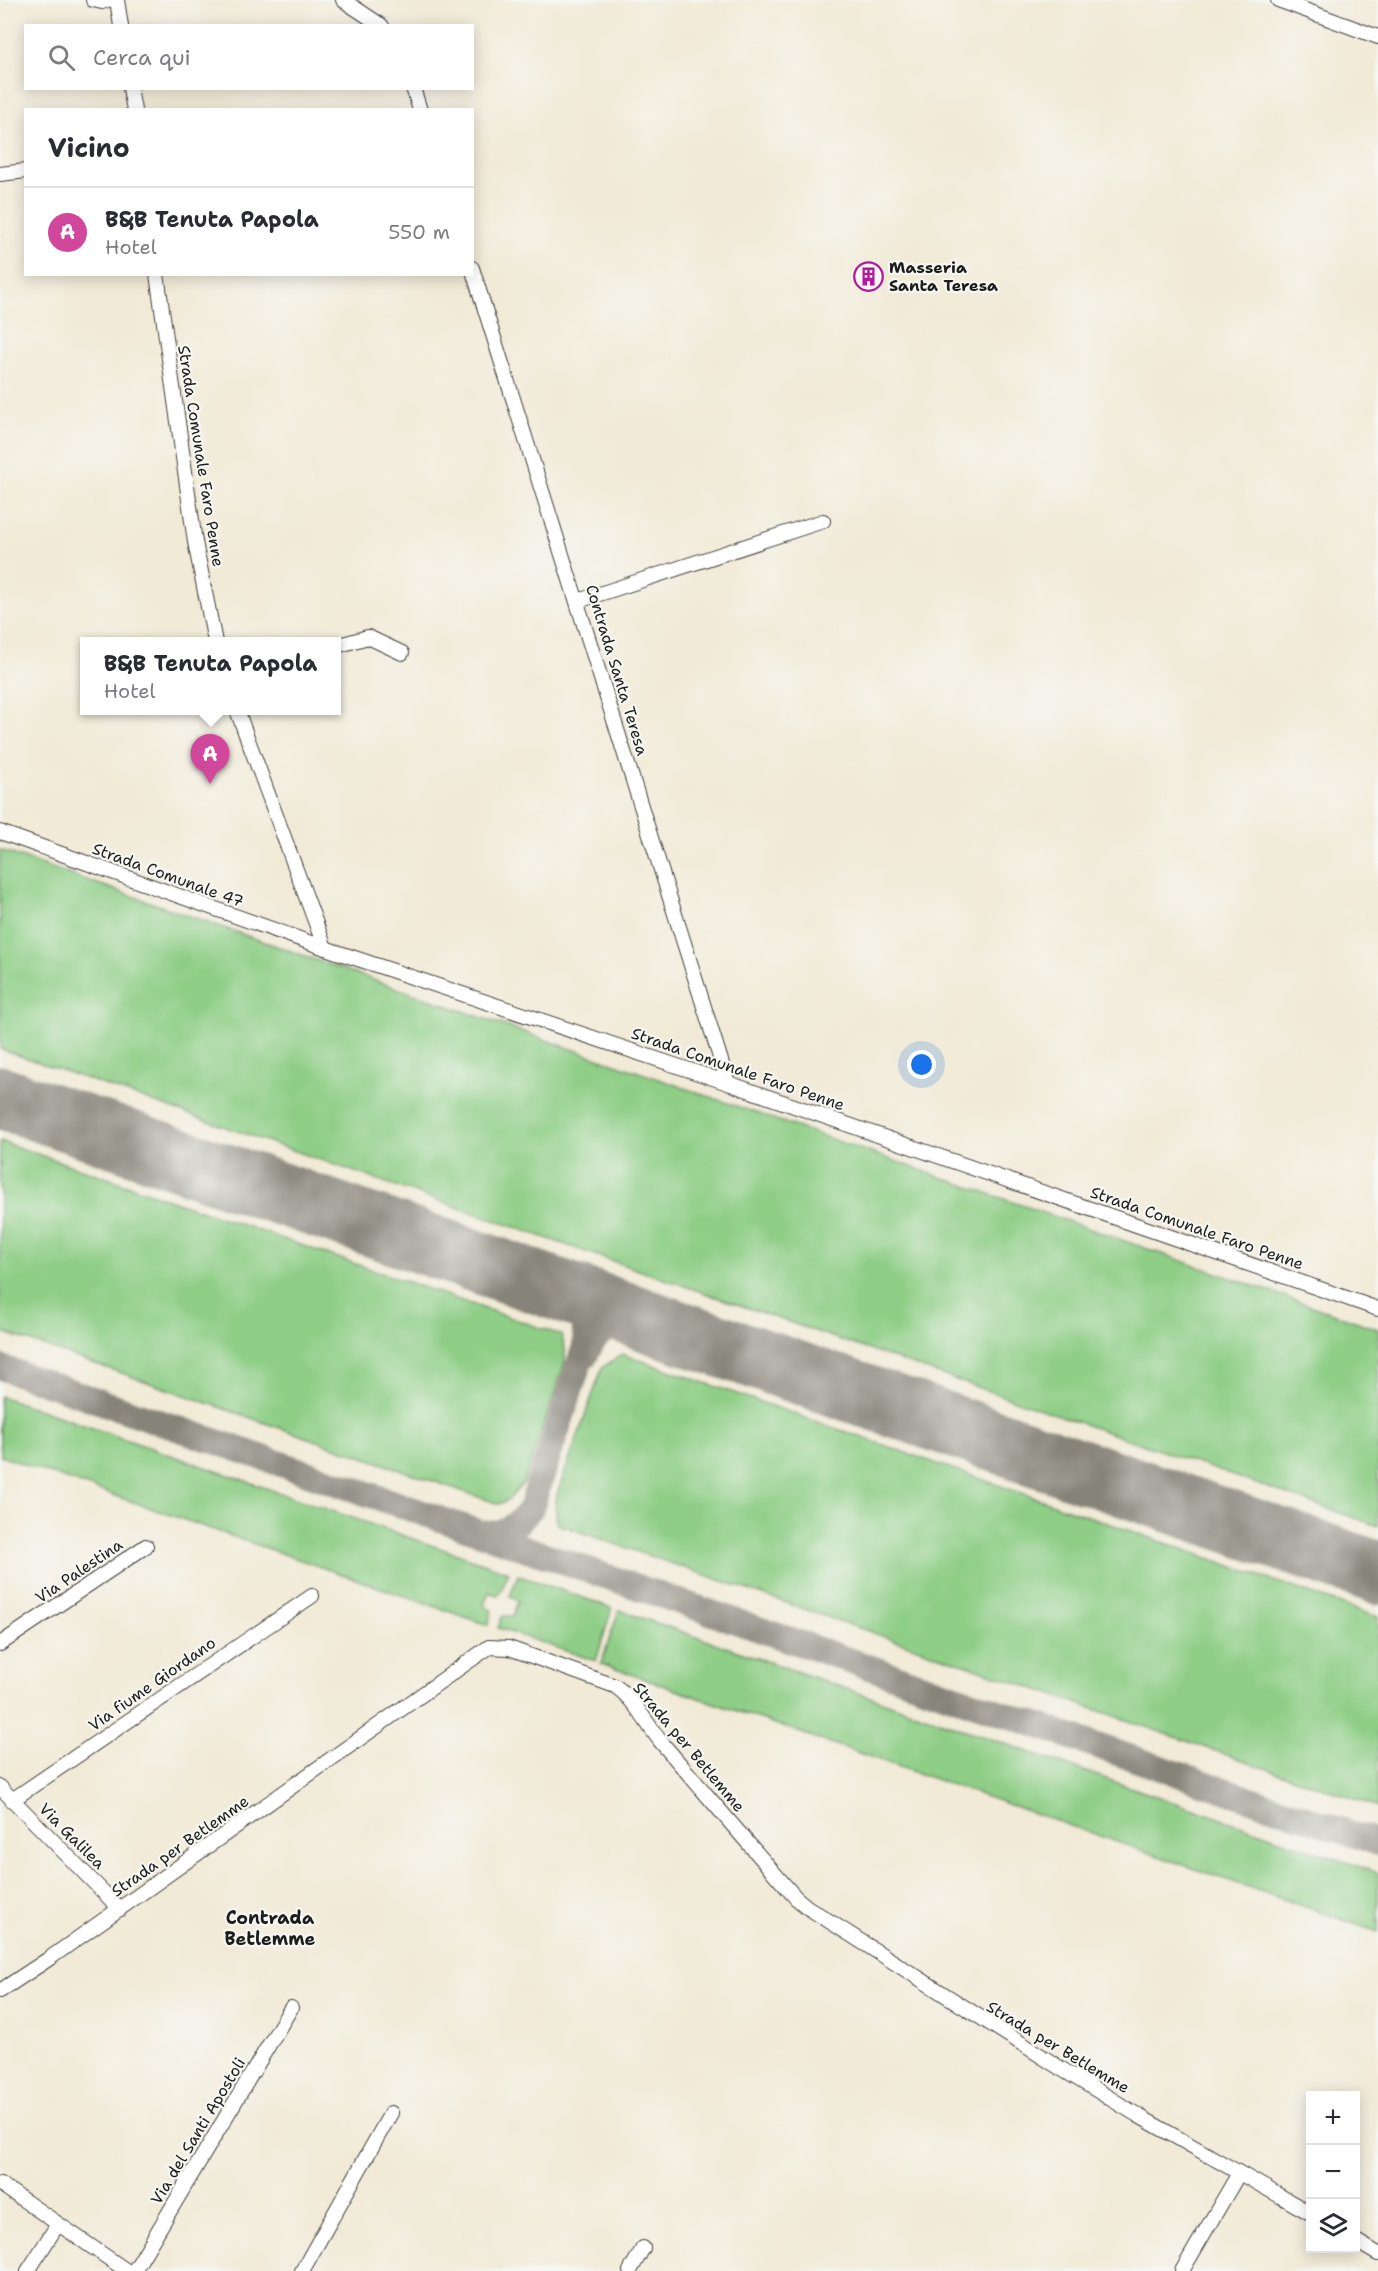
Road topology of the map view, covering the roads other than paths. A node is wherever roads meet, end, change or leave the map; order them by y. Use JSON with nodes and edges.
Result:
{"nodes":[{"id":1,"x":93,"y":0,"type":"edge"},
{"id":2,"x":108,"y":0,"type":"edge"},
{"id":3,"x":117,"y":0,"type":"edge"},
{"id":4,"x":343,"y":0,"type":"edge"},
{"id":5,"x":1278,"y":0,"type":"edge"},
{"id":6,"x":121,"y":24,"type":"edge"},
{"id":7,"x":379,"y":24,"type":"edge"},
{"id":8,"x":1378,"y":37,"type":"edge"},
{"id":9,"x":130,"y":90,"type":"edge"},
{"id":10,"x":414,"y":90,"type":"edge"},
{"id":11,"x":134,"y":108,"type":"edge"},
{"id":12,"x":419,"y":108,"type":"edge"},
{"id":13,"x":24,"y":171,"type":"edge"},
{"id":14,"x":0,"y":174,"type":"edge"},
{"id":15,"x":474,"y":274,"type":"edge"},
{"id":16,"x":157,"y":276,"type":"edge"},
{"id":17,"x":823,"y":521,"type":"dead end"},
{"id":18,"x":578,"y":601,"type":"junction"},
{"id":19,"x":214,"y":637,"type":"edge"},
{"id":20,"x":341,"y":645,"type":"edge"},
{"id":21,"x":402,"y":653,"type":"dead end"},
{"id":22,"x":238,"y":715,"type":"edge"},
{"id":23,"x":0,"y":832,"type":"edge"},
{"id":24,"x":325,"y":948,"type":"junction"},
{"id":25,"x":728,"y":1083,"type":"junction"},
{"id":26,"x":1378,"y":1308,"type":"edge"},
{"id":27,"x":146,"y":1546,"type":"dead end"},
{"id":28,"x":312,"y":1596,"type":"dead end"},
{"id":29,"x":0,"y":1644,"type":"edge"},
{"id":30,"x":0,"y":1787,"type":"edge"},
{"id":31,"x":12,"y":1800,"type":"junction"},
{"id":32,"x":120,"y":1909,"type":"junction"},
{"id":33,"x":0,"y":1991,"type":"edge"},
{"id":34,"x":291,"y":2008,"type":"dead end"},
{"id":35,"x":391,"y":2113,"type":"dead end"},
{"id":36,"x":1239,"y":2173,"type":"junction"},
{"id":37,"x":0,"y":2184,"type":"edge"},
{"id":38,"x":1306,"y":2210,"type":"edge"},
{"id":39,"x":57,"y":2224,"type":"junction"},
{"id":40,"x":1360,"y":2243,"type":"edge"},
{"id":41,"x":643,"y":2248,"type":"dead end"},
{"id":42,"x":1378,"y":2254,"type":"edge"},
{"id":43,"x":27,"y":2271,"type":"edge"},
{"id":44,"x":127,"y":2271,"type":"edge"},
{"id":45,"x":134,"y":2271,"type":"edge"},
{"id":46,"x":302,"y":2271,"type":"edge"},
{"id":47,"x":630,"y":2271,"type":"edge"},
{"id":48,"x":1182,"y":2271,"type":"edge"}],
"edges":[{"from":1,"to":2,"type":"street"},
{"from":3,"to":6,"type":"street"},
{"from":4,"to":7,"type":"street"},
{"from":5,"to":8,"type":"street"},
{"from":9,"to":11,"type":"street"},
{"from":10,"to":12,"type":"street"},
{"from":13,"to":14,"type":"street"},
{"from":15,"to":18,"type":"street","name":"Contrada Santa Teresa"},
{"from":16,"to":19,"type":"street","name":"Strada Comunale Faro Penne"},
{"from":17,"to":18,"type":"street"},
{"from":18,"to":25,"type":"street","name":"Contrada Santa Teresa"},
{"from":20,"to":21,"type":"street"},
{"from":22,"to":24,"type":"street"},
{"from":23,"to":24,"type":"street","name":"Strada Comunale 47"},
{"from":24,"to":25,"type":"street","name":"Strada Comunale Faro Penne"},
{"from":25,"to":26,"type":"street","name":"Strada Comunale Faro Penne"},
{"from":27,"to":29,"type":"street","name":"Via Palestina"},
{"from":28,"to":31,"type":"street","name":"Via fiume Giordano"},
{"from":30,"to":31,"type":"street","name":"Via Galilea"},
{"from":31,"to":32,"type":"street","name":"Via Galilea"},
{"from":32,"to":33,"type":"street","name":"Strada per Betlemme"},
{"from":32,"to":36,"type":"street","name":"Strada per Betlemme"},
{"from":34,"to":45,"type":"street","name":"Via del Santi Apostoli"},
{"from":35,"to":46,"type":"street"},
{"from":36,"to":38,"type":"street","name":"Strada per Betlemme"},
{"from":36,"to":48,"type":"street"},
{"from":37,"to":39,"type":"street"},
{"from":39,"to":43,"type":"street"},
{"from":39,"to":44,"type":"street"},
{"from":40,"to":42,"type":"street"},
{"from":41,"to":47,"type":"street"}]}
